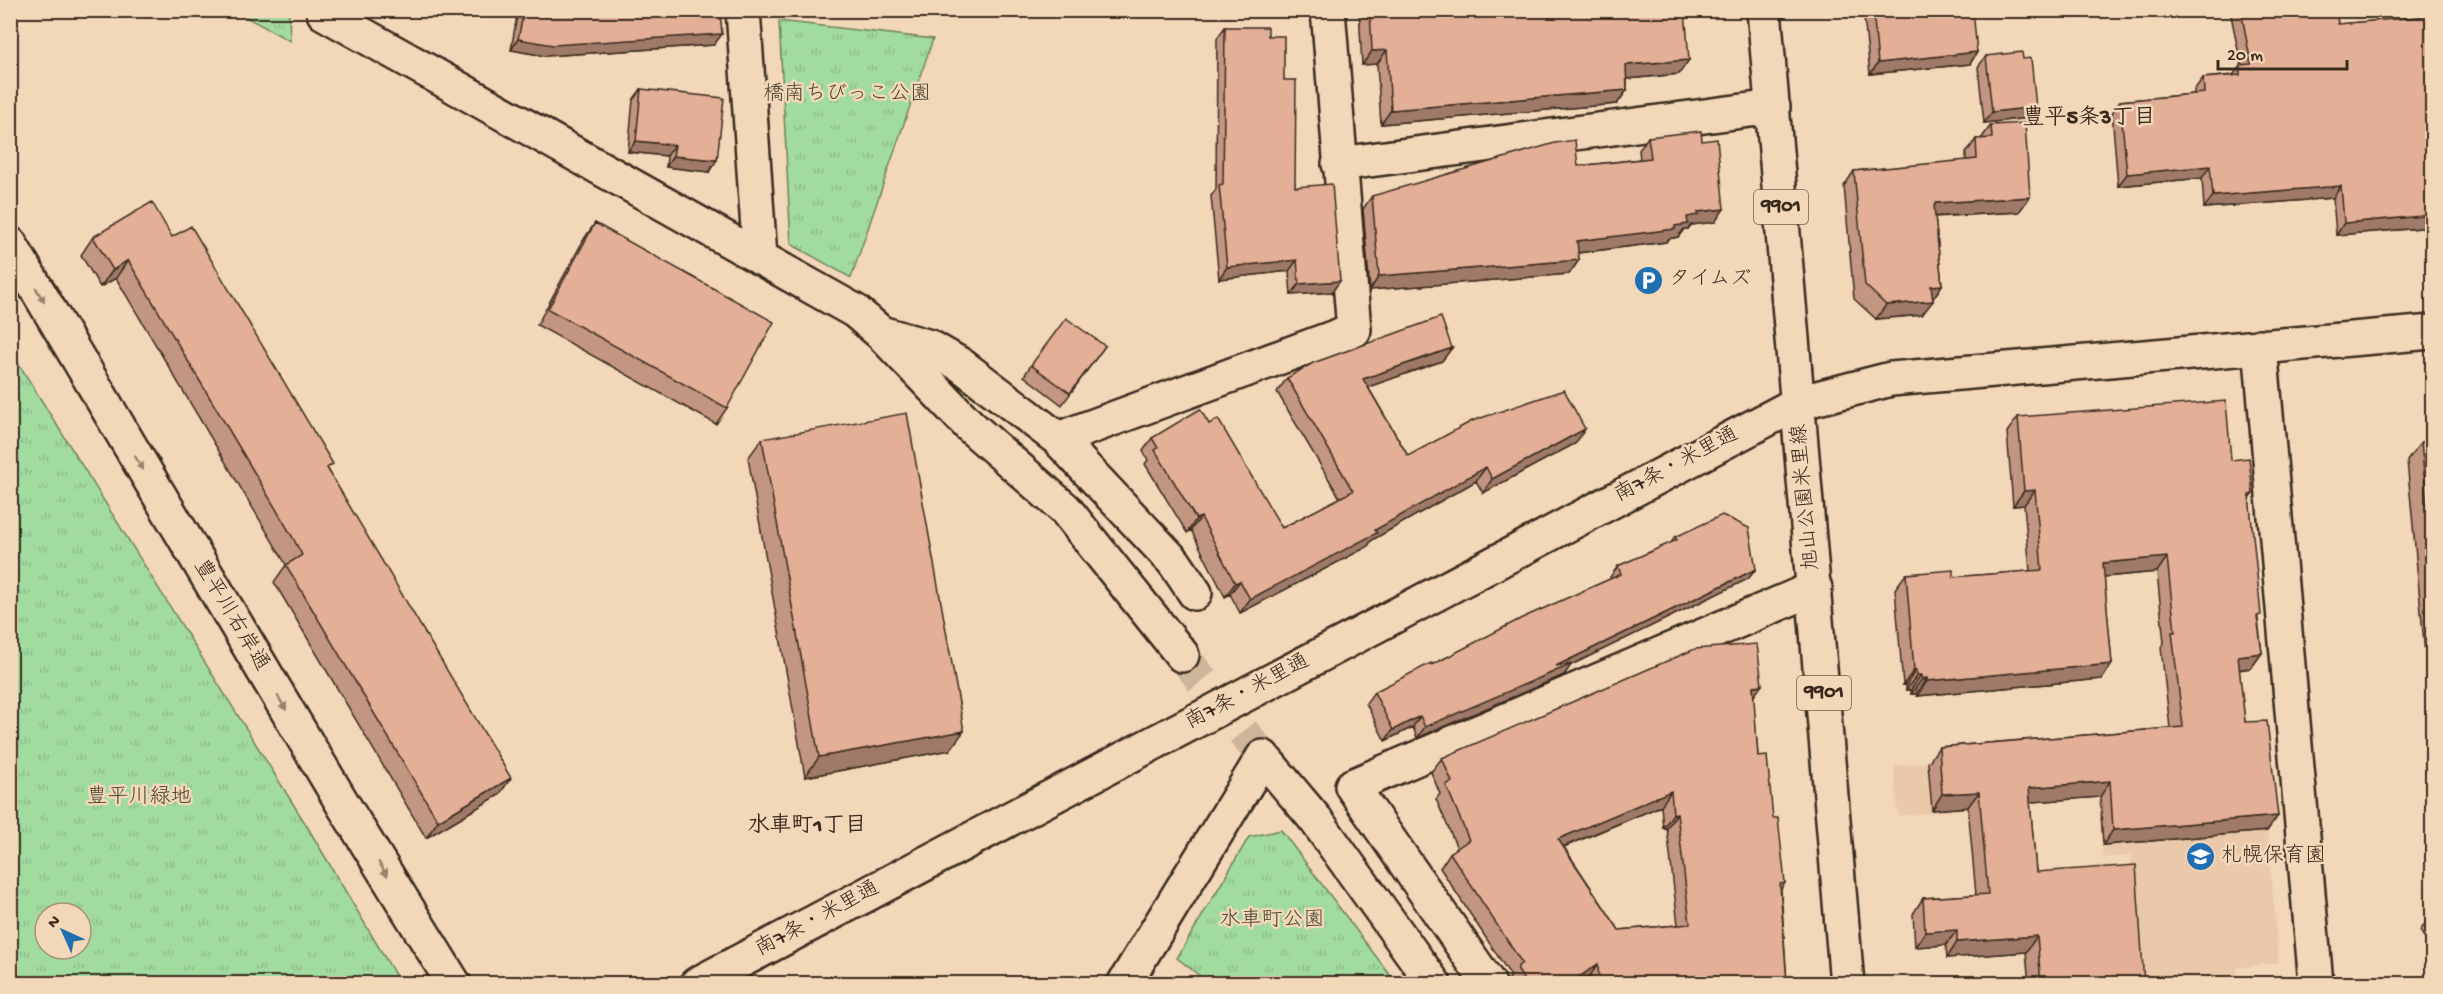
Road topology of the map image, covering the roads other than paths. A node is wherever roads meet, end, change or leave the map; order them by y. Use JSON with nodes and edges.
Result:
{"nodes":[{"id":1,"x":323,"y":10,"type":"edge"},
{"id":2,"x":743,"y":10,"type":"edge"},
{"id":3,"x":1328,"y":10,"type":"edge"},
{"id":4,"x":1764,"y":10,"type":"edge"},
{"id":5,"x":1773,"y":107,"type":"junction"},
{"id":6,"x":1339,"y":164,"type":"junction"},
{"id":7,"x":10,"y":244,"type":"edge"},
{"id":8,"x":760,"y":258,"type":"junction"},
{"id":9,"x":2433,"y":332,"type":"edge"},
{"id":10,"x":882,"y":334,"type":"junction"},
{"id":11,"x":2260,"y":346,"type":"junction"},
{"id":12,"x":1798,"y":403,"type":"junction"},
{"id":13,"x":1058,"y":439,"type":"junction"},
{"id":14,"x":1815,"y":588,"type":"junction"},
{"id":15,"x":1195,"y":593,"type":"dead end"},
{"id":16,"x":1182,"y":655,"type":"tunnel mouth"},
{"id":17,"x":454,"y":984,"type":"edge"},
{"id":18,"x":697,"y":984,"type":"edge"},
{"id":19,"x":1124,"y":984,"type":"edge"},
{"id":20,"x":1434,"y":984,"type":"edge"},
{"id":21,"x":1489,"y":984,"type":"edge"},
{"id":22,"x":1847,"y":984,"type":"edge"},
{"id":23,"x":2316,"y":984,"type":"edge"}],
"edges":[{"from":1,"to":8,"type":"street"},
{"from":2,"to":8,"type":"street"},
{"from":3,"to":6,"type":"street"},
{"from":4,"to":5,"type":"street","name":"旭山公園米里線","number":"9901"},
{"from":5,"to":6,"type":"street"},
{"from":5,"to":12,"type":"street","name":"旭山公園米里線","number":"9901"},
{"from":6,"to":13,"type":"street"},
{"from":7,"to":17,"type":"street","name":"豊平川右岸通","one_way":true},
{"from":8,"to":10,"type":"street"},
{"from":9,"to":11,"type":"street","name":"南7条・米里通"},
{"from":10,"to":13,"type":"street"},
{"from":10,"to":16,"type":"street"},
{"from":11,"to":12,"type":"street","name":"南7条・米里通"},
{"from":11,"to":23,"type":"street"},
{"from":12,"to":14,"type":"street","name":"旭山公園米里線","number":"9901"},
{"from":12,"to":18,"type":"street","name":"南7条・米里通"},
{"from":13,"to":15,"type":"street"},
{"from":14,"to":21,"type":"street"},
{"from":14,"to":22,"type":"street","name":"旭山公園米里線","number":"9901"},
{"from":19,"to":20,"type":"street"}]}
